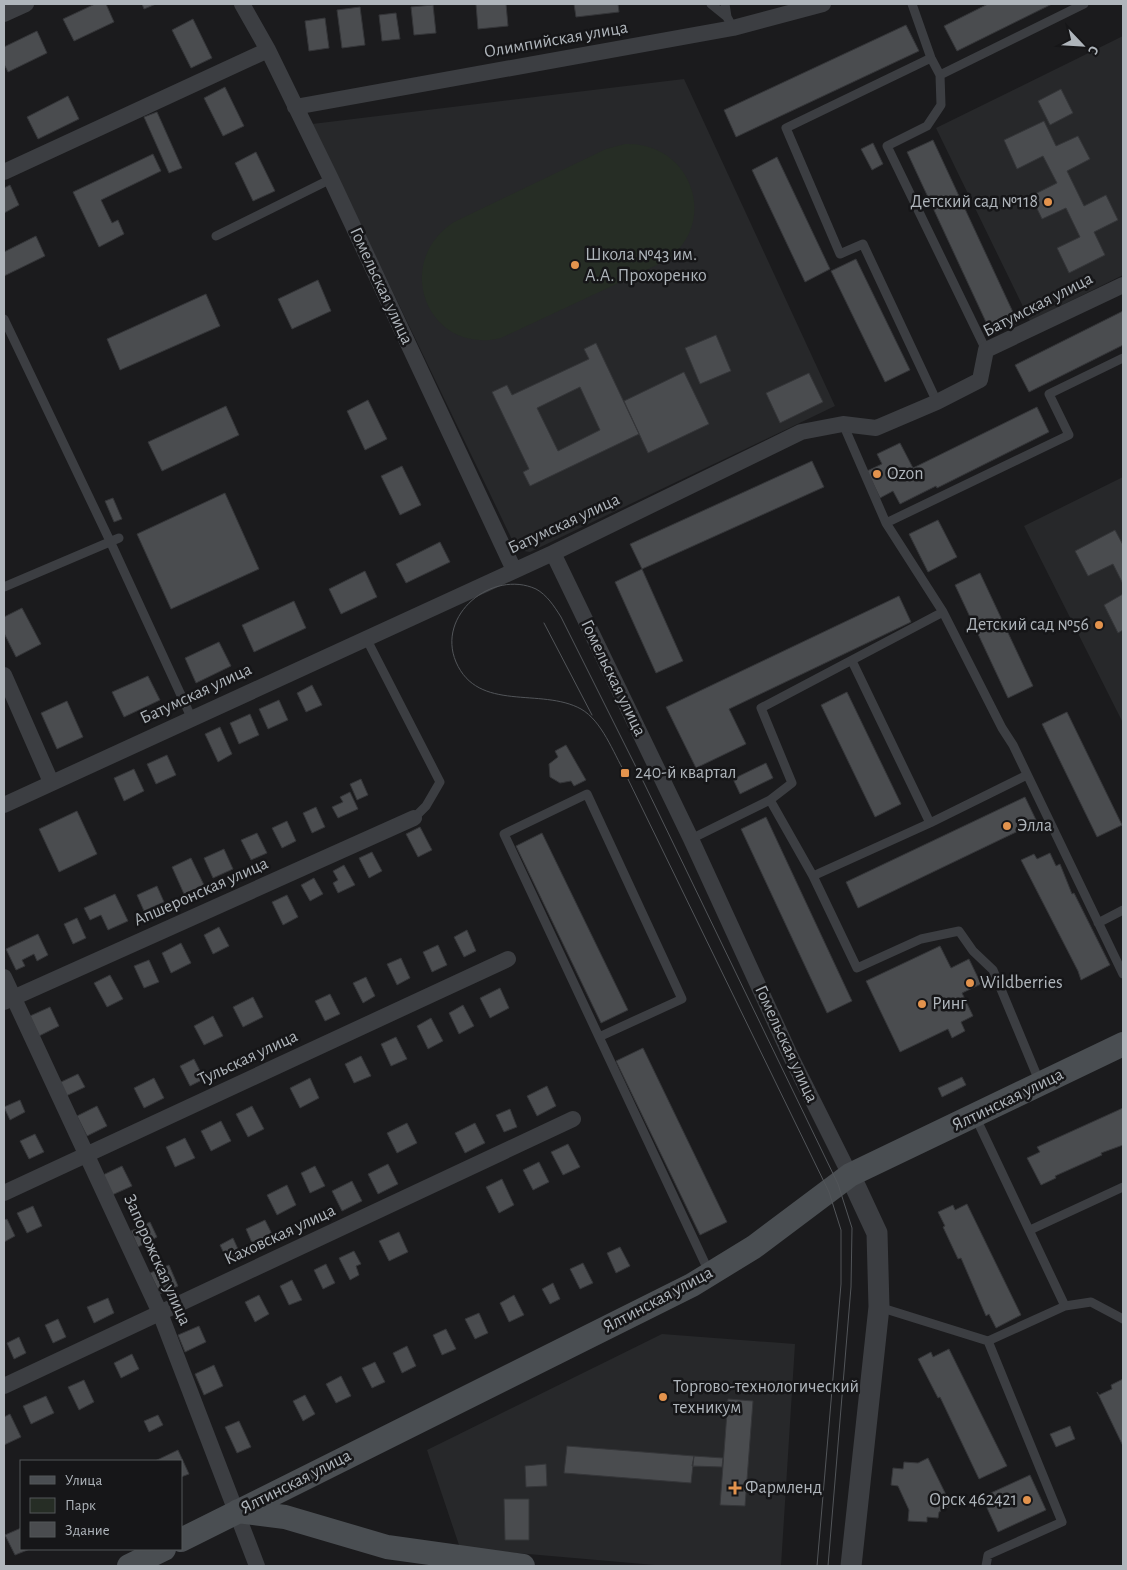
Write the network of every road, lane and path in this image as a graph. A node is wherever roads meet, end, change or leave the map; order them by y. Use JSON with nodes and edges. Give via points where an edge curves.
{"nodes":[{"id":1,"x":26,"y":4,"type":"edge"},
{"id":2,"x":242,"y":4,"type":"edge"},
{"id":3,"x":711,"y":4,"type":"edge"},
{"id":4,"x":725,"y":4,"type":"edge"},
{"id":5,"x":822,"y":4,"type":"edge"},
{"id":6,"x":912,"y":4,"type":"edge"},
{"id":7,"x":1084,"y":4,"type":"edge"},
{"id":8,"x":4,"y":14,"type":"edge"},
{"id":9,"x":730,"y":23,"type":"junction"},
{"id":10,"x":268,"y":50,"type":"junction"},
{"id":11,"x":930,"y":58,"type":"junction"},
{"id":12,"x":940,"y":75,"type":"junction"},
{"id":13,"x":295,"y":107,"type":"junction"},
{"id":14,"x":4,"y":172,"type":"edge"},
{"id":15,"x":331,"y":179,"type":"junction"},
{"id":16,"x":216,"y":236,"type":"dead end"},
{"id":17,"x":1123,"y":285,"type":"edge"},
{"id":18,"x":4,"y":319,"type":"edge"},
{"id":19,"x":986,"y":350,"type":"junction"},
{"id":20,"x":1123,"y":358,"type":"edge"},
{"id":21,"x":937,"y":402,"type":"junction"},
{"id":22,"x":843,"y":424,"type":"junction"},
{"id":23,"x":886,"y":524,"type":"junction"},
{"id":24,"x":115,"y":540,"type":"junction"},
{"id":25,"x":553,"y":553,"type":"junction"},
{"id":26,"x":514,"y":570,"type":"junction"},
{"id":27,"x":4,"y":587,"type":"edge"},
{"id":28,"x":943,"y":612,"type":"junction"},
{"id":29,"x":366,"y":638,"type":"junction"},
{"id":30,"x":852,"y":661,"type":"junction"},
{"id":31,"x":4,"y":675,"type":"edge"},
{"id":32,"x":192,"y":719,"type":"junction"},
{"id":33,"x":1027,"y":775,"type":"junction"},
{"id":34,"x":51,"y":782,"type":"junction"},
{"id":35,"x":770,"y":800,"type":"junction"},
{"id":36,"x":4,"y":805,"type":"edge"},
{"id":37,"x":414,"y":818,"type":"joint"},
{"id":38,"x":930,"y":823,"type":"junction"},
{"id":39,"x":691,"y":839,"type":"junction"},
{"id":40,"x":813,"y":876,"type":"junction"},
{"id":41,"x":1123,"y":910,"type":"edge"},
{"id":42,"x":1098,"y":923,"type":"junction"},
{"id":43,"x":508,"y":958,"type":"dead end"},
{"id":44,"x":1123,"y":974,"type":"edge"},
{"id":45,"x":4,"y":977,"type":"edge"},
{"id":46,"x":8,"y":1000,"type":"edge"},
{"id":47,"x":599,"y":1037,"type":"junction"},
{"id":48,"x":1123,"y":1044,"type":"edge"},
{"id":49,"x":1040,"y":1084,"type":"junction"},
{"id":50,"x":975,"y":1115,"type":"junction"},
{"id":51,"x":573,"y":1119,"type":"dead end"},
{"id":52,"x":87,"y":1154,"type":"junction"},
{"id":53,"x":850,"y":1175,"type":"junction"},
{"id":54,"x":1123,"y":1187,"type":"edge"},
{"id":55,"x":4,"y":1193,"type":"edge"},
{"id":56,"x":1030,"y":1230,"type":"junction"},
{"id":57,"x":710,"y":1274,"type":"junction"},
{"id":58,"x":1065,"y":1306,"type":"junction"},
{"id":59,"x":879,"y":1307,"type":"junction"},
{"id":60,"x":160,"y":1313,"type":"junction"},
{"id":61,"x":1123,"y":1319,"type":"edge"},
{"id":62,"x":988,"y":1342,"type":"junction"},
{"id":63,"x":4,"y":1386,"type":"edge"},
{"id":64,"x":238,"y":1512,"type":"junction"},
{"id":65,"x":182,"y":1540,"type":"edge"},
{"id":66,"x":162,"y":1550,"type":"edge"},
{"id":67,"x":130,"y":1566,"type":"edge"},
{"id":68,"x":257,"y":1566,"type":"edge"},
{"id":69,"x":522,"y":1566,"type":"edge"},
{"id":70,"x":851,"y":1566,"type":"edge"},
{"id":71,"x":986,"y":1566,"type":"edge"}],
"edges":[{"from":1,"to":8,"type":"street"},
{"from":2,"to":10,"type":"street","name":"Гомельская улица"},
{"from":3,"to":9,"type":"lane"},
{"from":4,"to":9,"type":"lane"},
{"from":5,"to":9,"type":"street","name":"Олимпийская улица"},
{"from":6,"to":11,"type":"lane"},
{"from":7,"to":12,"type":"lane"},
{"from":9,"to":13,"type":"street","name":"Олимпийская улица"},
{"from":10,"to":13,"type":"street","name":"Гомельская улица"},
{"from":10,"to":14,"type":"street"},
{"from":11,"to":12,"type":"lane"},
{"from":11,"to":21,"type":"lane","via":[[786,128],[840,254],[863,244]]},
{"from":12,"to":19,"type":"lane","via":[[941,105],[927,126],[887,146]]},
{"from":13,"to":15,"type":"street","name":"Гомельская улица"},
{"from":15,"to":16,"type":"lane"},
{"from":15,"to":26,"type":"street","name":"Гомельская улица"},
{"from":17,"to":19,"type":"street","name":"Батумская улица"},
{"from":18,"to":24,"type":"lane"},
{"from":19,"to":21,"type":"street","name":"Батумская улица","via":[[980,380]]},
{"from":20,"to":23,"type":"lane","via":[[1049,394],[1069,435]]},
{"from":21,"to":22,"type":"street","name":"Батумская улица","via":[[876,428]]},
{"from":22,"to":23,"type":"lane"},
{"from":22,"to":25,"type":"street","name":"Батумская улица","via":[[801,432]]},
{"from":23,"to":28,"type":"lane"},
{"from":24,"to":27,"type":"lane"},
{"from":24,"to":32,"type":"lane"},
{"from":25,"to":26,"type":"street","name":"Батумская улица"},
{"from":25,"to":39,"type":"street","name":"Гомельская улица"},
{"from":26,"to":29,"type":"street","name":"Батумская улица"},
{"from":28,"to":30,"type":"lane"},
{"from":28,"to":33,"type":"lane"},
{"from":29,"to":32,"type":"street","name":"Батумская улица"},
{"from":29,"to":37,"type":"lane","via":[[440,782],[426,806]]},
{"from":30,"to":35,"type":"lane","via":[[760,708],[792,783]]},
{"from":30,"to":38,"type":"lane"},
{"from":31,"to":34,"type":"street"},
{"from":32,"to":34,"type":"street","name":"Батумская улица"},
{"from":33,"to":38,"type":"lane"},
{"from":33,"to":42,"type":"lane"},
{"from":34,"to":36,"type":"street","name":"Батумская улица"},
{"from":35,"to":39,"type":"lane"},
{"from":35,"to":40,"type":"lane"},
{"from":37,"to":46,"type":"street","name":"Апшеронская улица"},
{"from":38,"to":40,"type":"lane"},
{"from":39,"to":53,"type":"street","name":"Гомельская улица","via":[[791,1058]]},
{"from":40,"to":49,"type":"lane","via":[[856,968],[922,939],[959,931],[973,951],[994,970]]},
{"from":41,"to":42,"type":"lane"},
{"from":42,"to":44,"type":"lane"},
{"from":43,"to":52,"type":"street","name":"Тульская улица"},
{"from":45,"to":46,"type":"street","name":"Запорожская улица"},
{"from":46,"to":52,"type":"street","name":"Запорожская улица"},
{"from":47,"to":47,"type":"lane","via":[[504,834],[587,794],[682,999]]},
{"from":47,"to":57,"type":"lane"},
{"from":48,"to":49,"type":"main road","name":"Ялтинская улица"},
{"from":49,"to":50,"type":"main road","name":"Ялтинская улица"},
{"from":50,"to":53,"type":"main road","name":"Ялтинская улица"},
{"from":50,"to":56,"type":"lane"},
{"from":51,"to":60,"type":"street","name":"Каховская улица"},
{"from":52,"to":55,"type":"street","name":"Тульская улица"},
{"from":52,"to":60,"type":"street","name":"Запорожская улица"},
{"from":53,"to":57,"type":"main road","name":"Ялтинская улица","via":[[754,1247]]},
{"from":53,"to":59,"type":"street","name":"Гомельская улица","via":[[877,1233]]},
{"from":54,"to":56,"type":"lane"},
{"from":56,"to":58,"type":"lane"},
{"from":57,"to":64,"type":"main road","name":"Ялтинская улица"},
{"from":58,"to":61,"type":"lane","via":[[1091,1302]]},
{"from":58,"to":62,"type":"lane"},
{"from":59,"to":62,"type":"lane"},
{"from":59,"to":70,"type":"street","name":"Гомельская улица"},
{"from":60,"to":63,"type":"street","name":"Каховская улица"},
{"from":60,"to":64,"type":"street","name":"Запорожская улица"},
{"from":62,"to":71,"type":"lane","via":[[1062,1522],[988,1555]]},
{"from":64,"to":65,"type":"main road","name":"Ялтинская улица"},
{"from":64,"to":68,"type":"street","name":"Запорожская улица"},
{"from":64,"to":69,"type":"main road","via":[[286,1517],[387,1547]]},
{"from":66,"to":67,"type":"main road"}]}
